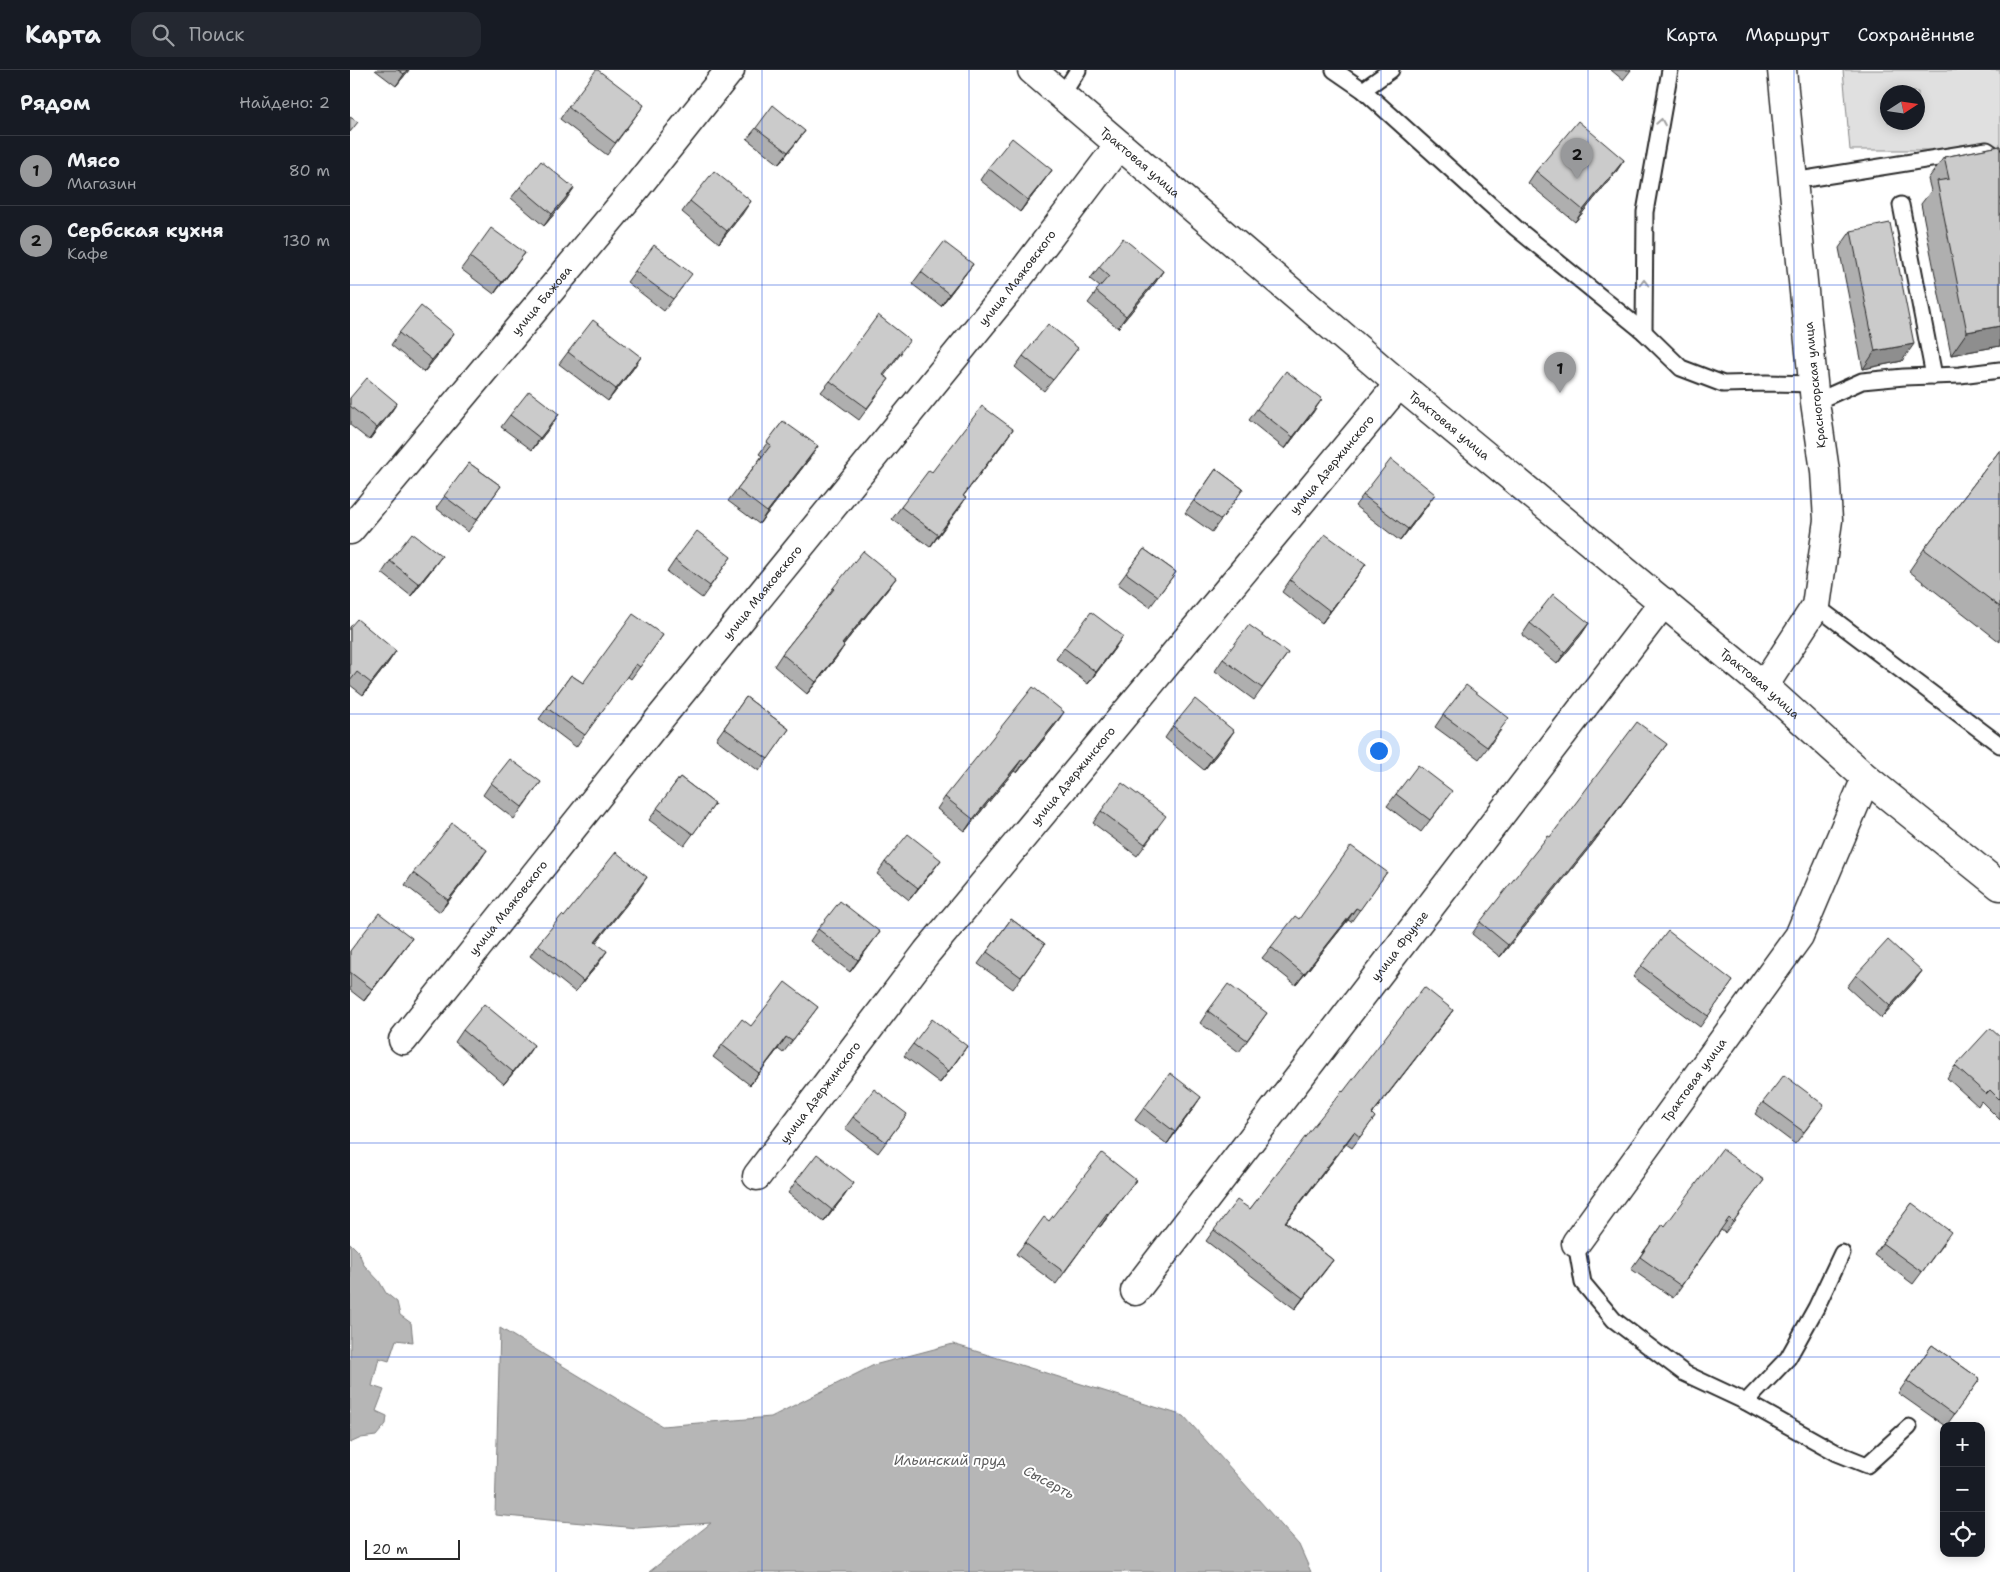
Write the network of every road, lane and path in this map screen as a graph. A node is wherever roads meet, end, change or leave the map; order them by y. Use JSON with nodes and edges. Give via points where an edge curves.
{"nodes":[{"id":1,"x":730,"y":70,"type":"edge"},
{"id":2,"x":1032,"y":70,"type":"edge"},
{"id":3,"x":1078,"y":70,"type":"edge"},
{"id":4,"x":1334,"y":70,"type":"edge"},
{"id":5,"x":1391,"y":70,"type":"edge"},
{"id":6,"x":1670,"y":70,"type":"edge"},
{"id":7,"x":1782,"y":70,"type":"edge"},
{"id":8,"x":1363,"y":90,"type":"junction"},
{"id":9,"x":1062,"y":95,"type":"junction"},
{"id":10,"x":1119,"y":144,"type":"junction"},
{"id":11,"x":2000,"y":160,"type":"edge"},
{"id":12,"x":1793,"y":181,"type":"junction"},
{"id":13,"x":1901,"y":205,"type":"dead end"},
{"id":14,"x":1644,"y":332,"type":"junction"},
{"id":15,"x":2000,"y":370,"type":"edge"},
{"id":16,"x":1934,"y":376,"type":"junction"},
{"id":17,"x":1399,"y":384,"type":"junction"},
{"id":18,"x":1814,"y":393,"type":"junction"},
{"id":19,"x":350,"y":530,"type":"edge"},
{"id":20,"x":1664,"y":602,"type":"junction"},
{"id":21,"x":1816,"y":606,"type":"junction"},
{"id":22,"x":1764,"y":686,"type":"junction"},
{"id":23,"x":2000,"y":745,"type":"edge"},
{"id":24,"x":1866,"y":778,"type":"junction"},
{"id":25,"x":2000,"y":886,"type":"edge"},
{"id":26,"x":403,"y":1040,"type":"dead end"},
{"id":27,"x":757,"y":1176,"type":"dead end"},
{"id":28,"x":1576,"y":1243,"type":"joint"},
{"id":29,"x":1842,"y":1253,"type":"dead end"},
{"id":30,"x":1135,"y":1290,"type":"dead end"},
{"id":31,"x":1746,"y":1402,"type":"junction"},
{"id":32,"x":1909,"y":1427,"type":"dead end"}],
"edges":[{"from":1,"to":19,"type":"street","name":"улица Бажова","via":[[636,188]]},
{"from":2,"to":9,"type":"street","name":"Трактовая улица"},
{"from":3,"to":9,"type":"lane"},
{"from":4,"to":8,"type":"lane"},
{"from":5,"to":8,"type":"lane"},
{"from":14,"to":6,"type":"lane","one_way":true,"via":[[1644,212]]},
{"from":7,"to":12,"type":"street","name":"Красногорская улица"},
{"from":8,"to":14,"type":"lane","via":[[1516,228]]},
{"from":9,"to":10,"type":"street","name":"Трактовая улица"},
{"from":10,"to":17,"type":"street","name":"Трактовая улица"},
{"from":10,"to":26,"type":"street","name":"улица Маяковского","via":[[1009,290]]},
{"from":11,"to":12,"type":"lane","via":[[1987,150]]},
{"from":12,"to":18,"type":"street","name":"Красногорская улица"},
{"from":13,"to":16,"type":"lane"},
{"from":14,"to":18,"type":"lane","via":[[1681,368],[1722,384],[1767,383]]},
{"from":15,"to":16,"type":"lane"},
{"from":16,"to":18,"type":"lane","via":[[1862,381]]},
{"from":17,"to":20,"type":"street","name":"Трактовая улица"},
{"from":17,"to":27,"type":"street","name":"улица Дзержинского","via":[[927,952]]},
{"from":18,"to":21,"type":"street","name":"Красногорская улица","via":[[1828,520]]},
{"from":20,"to":22,"type":"street","name":"Трактовая улица"},
{"from":20,"to":30,"type":"street","name":"улица Фрунзе"},
{"from":21,"to":22,"type":"street","name":"Красногорская улица"},
{"from":21,"to":23,"type":"lane"},
{"from":22,"to":24,"type":"street","name":"Трактовая улица"},
{"from":24,"to":25,"type":"street","name":"Трактовая улица"},
{"from":24,"to":28,"type":"street","name":"Трактовая улица","via":[[1799,936]]},
{"from":28,"to":31,"type":"lane","via":[[1583,1283],[1614,1320],[1684,1373]]},
{"from":29,"to":31,"type":"lane","via":[[1788,1358]]},
{"from":31,"to":32,"type":"lane","via":[[1867,1465]]}]}
